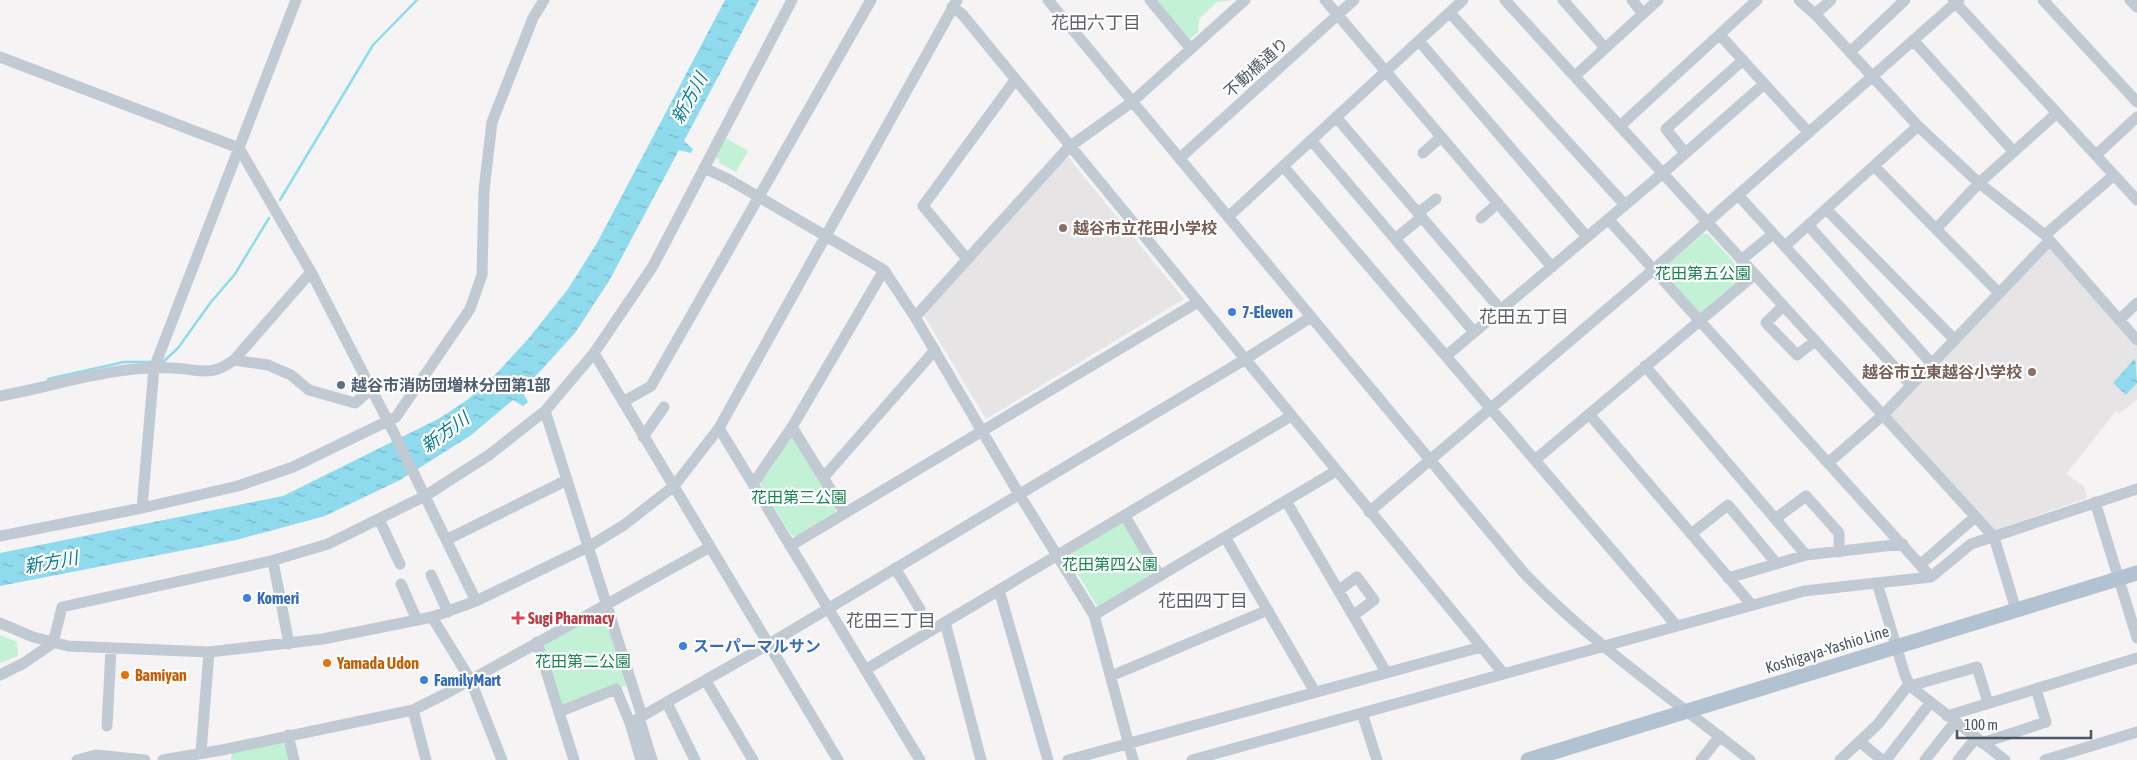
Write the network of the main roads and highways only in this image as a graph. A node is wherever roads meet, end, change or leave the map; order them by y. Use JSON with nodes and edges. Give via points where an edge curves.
{"nodes":[{"id":1,"x":2137,"y":573,"type":"edge"},
{"id":2,"x":1533,"y":759,"type":"edge"}],
"edges":[{"from":1,"to":2,"type":"main road","name":"Koshigaya-Yashio Line"}]}
